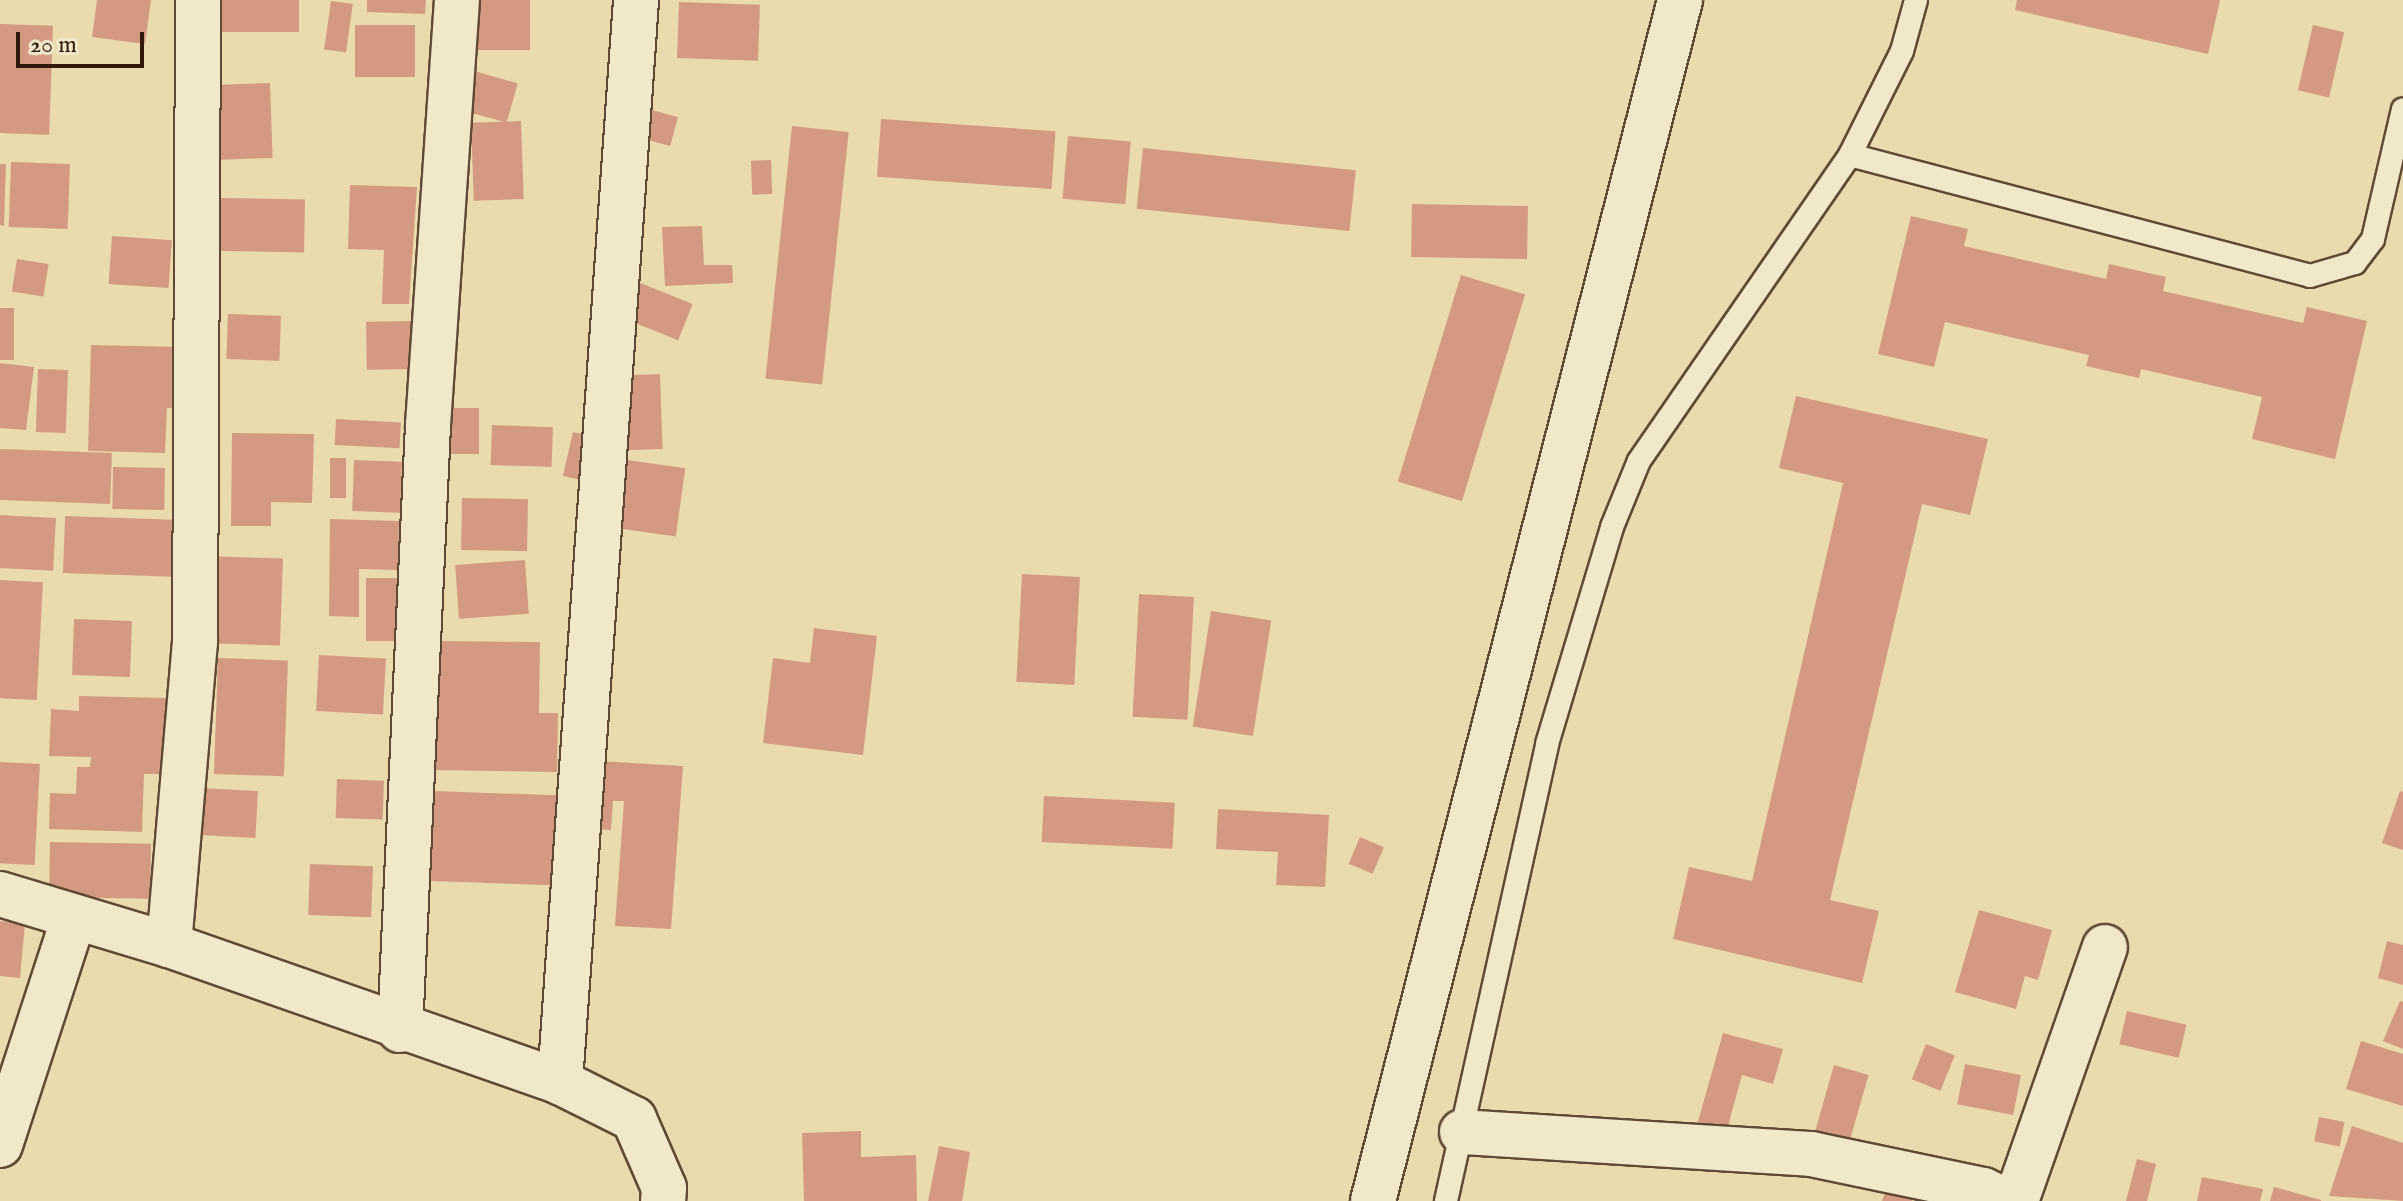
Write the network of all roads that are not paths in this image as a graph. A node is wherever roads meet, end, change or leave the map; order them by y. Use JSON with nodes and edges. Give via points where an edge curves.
{"nodes":[{"id":1,"x":198,"y":0,"type":"edge"},
{"id":2,"x":457,"y":0,"type":"edge"},
{"id":3,"x":636,"y":0,"type":"edge"},
{"id":4,"x":1680,"y":0,"type":"edge"},
{"id":5,"x":1916,"y":0,"type":"edge"},
{"id":6,"x":2403,"y":109,"type":"edge"},
{"id":7,"x":1850,"y":155,"type":"junction"},
{"id":8,"x":0,"y":894,"type":"edge"},
{"id":9,"x":74,"y":917,"type":"junction"},
{"id":10,"x":169,"y":945,"type":"junction"},
{"id":11,"x":2105,"y":947,"type":"dead end"},
{"id":12,"x":400,"y":1030,"type":"junction"},
{"id":13,"x":560,"y":1082,"type":"junction"},
{"id":14,"x":1462,"y":1132,"type":"junction"},
{"id":15,"x":0,"y":1145,"type":"edge"},
{"id":16,"x":663,"y":1201,"type":"edge"},
{"id":17,"x":1373,"y":1201,"type":"edge"},
{"id":18,"x":1446,"y":1201,"type":"edge"},
{"id":19,"x":2007,"y":1201,"type":"edge"},
{"id":20,"x":2016,"y":1201,"type":"edge"}],
"edges":[{"from":1,"to":10,"type":"street","via":[[195,642]]},
{"from":2,"to":12,"type":"street","via":[[428,425]]},
{"from":3,"to":13,"type":"street"},
{"from":4,"to":17,"type":"street"},
{"from":5,"to":7,"type":"lane","via":[[1902,51]]},
{"from":6,"to":7,"type":"lane","via":[[2373,239],[2355,263],[2310,276]]},
{"from":7,"to":14,"type":"lane","via":[[1639,461],[1612,527],[1547,744]]},
{"from":8,"to":9,"type":"street"},
{"from":9,"to":10,"type":"street"},
{"from":9,"to":15,"type":"street"},
{"from":10,"to":12,"type":"street"},
{"from":11,"to":20,"type":"street"},
{"from":12,"to":13,"type":"street"},
{"from":13,"to":16,"type":"street","via":[[634,1119],[664,1188]]},
{"from":14,"to":18,"type":"lane"},
{"from":14,"to":19,"type":"street","via":[[1811,1154],[1983,1190]]}]}
